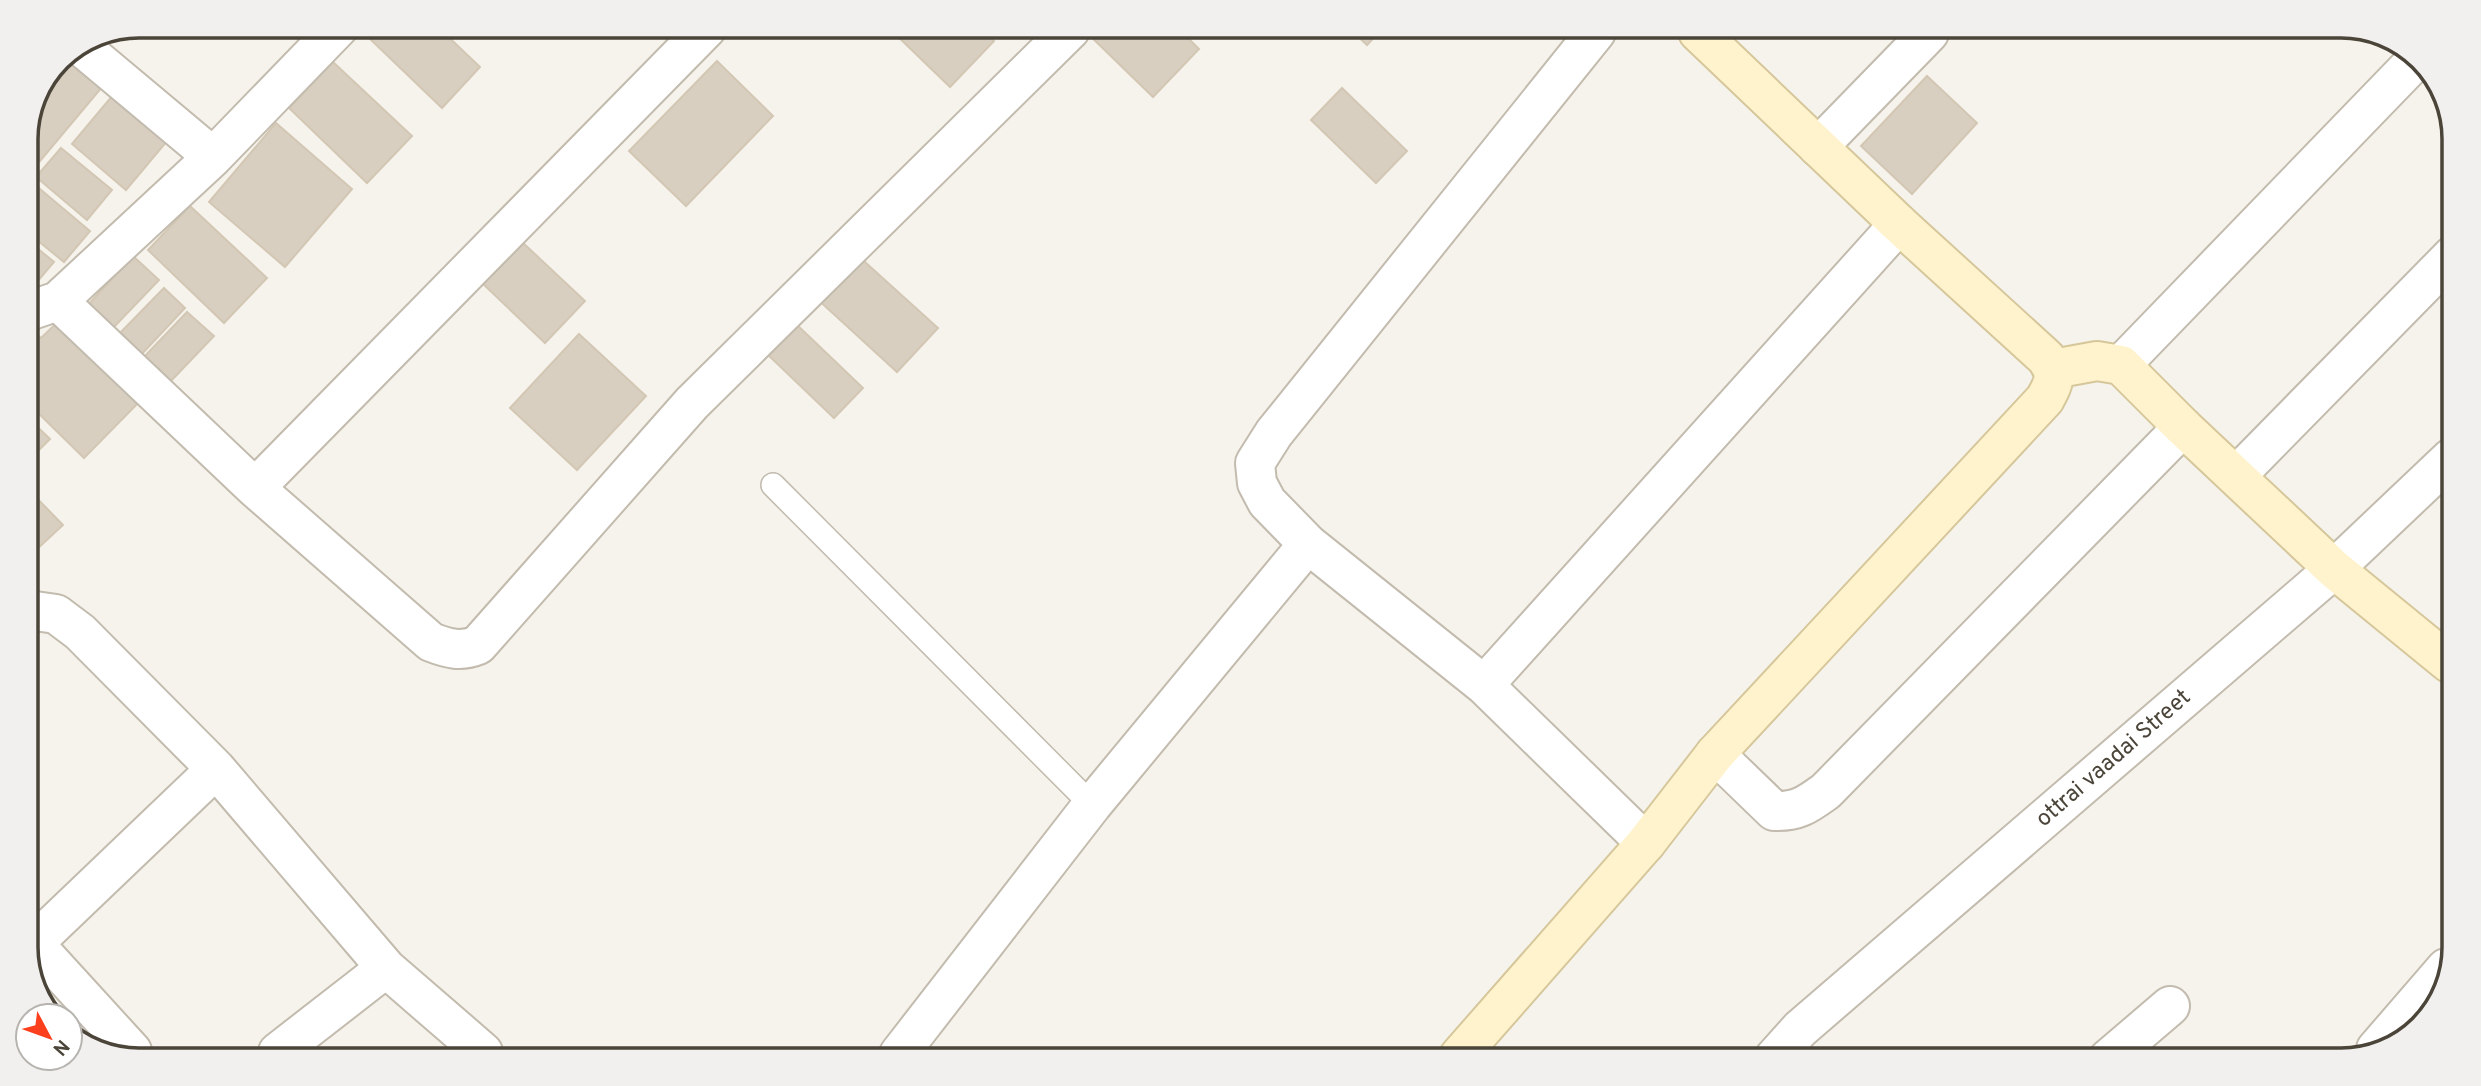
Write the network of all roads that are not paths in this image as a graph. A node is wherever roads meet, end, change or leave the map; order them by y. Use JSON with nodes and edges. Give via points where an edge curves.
{"nodes":[{"id":1,"x":327,"y":39,"type":"edge"},
{"id":2,"x":697,"y":39,"type":"edge"},
{"id":3,"x":1046,"y":39,"type":"edge"},
{"id":4,"x":1590,"y":39,"type":"edge"},
{"id":5,"x":1706,"y":39,"type":"edge"},
{"id":6,"x":1922,"y":39,"type":"edge"},
{"id":7,"x":88,"y":53,"type":"edge"},
{"id":8,"x":2410,"y":66,"type":"edge"},
{"id":9,"x":1818,"y":146,"type":"junction"},
{"id":10,"x":213,"y":157,"type":"junction"},
{"id":11,"x":1899,"y":223,"type":"junction"},
{"id":12,"x":2442,"y":267,"type":"edge"},
{"id":13,"x":39,"y":305,"type":"edge"},
{"id":14,"x":39,"y":313,"type":"edge"},
{"id":15,"x":2122,"y":365,"type":"junction"},
{"id":16,"x":2053,"y":369,"type":"junction"},
{"id":17,"x":2183,"y":427,"type":"junction"},
{"id":18,"x":2442,"y":467,"type":"edge"},
{"id":19,"x":2236,"y":476,"type":"junction"},
{"id":20,"x":773,"y":485,"type":"dead end"},
{"id":21,"x":256,"y":488,"type":"junction"},
{"id":22,"x":1308,"y":544,"type":"junction"},
{"id":23,"x":2334,"y":569,"type":"junction"},
{"id":24,"x":39,"y":612,"type":"edge"},
{"id":25,"x":2442,"y":657,"type":"edge"},
{"id":26,"x":1484,"y":685,"type":"junction"},
{"id":27,"x":1715,"y":754,"type":"junction"},
{"id":28,"x":216,"y":769,"type":"junction"},
{"id":29,"x":1092,"y":804,"type":"junction"},
{"id":30,"x":1646,"y":843,"type":"junction"},
{"id":31,"x":39,"y":932,"type":"edge"},
{"id":32,"x":39,"y":950,"type":"edge"},
{"id":33,"x":386,"y":968,"type":"junction"},
{"id":34,"x":2437,"y":978,"type":"edge"},
{"id":35,"x":2170,"y":1006,"type":"dead end"},
{"id":36,"x":2387,"y":1037,"type":"edge"},
{"id":37,"x":128,"y":1047,"type":"edge"},
{"id":38,"x":283,"y":1048,"type":"edge"},
{"id":39,"x":477,"y":1048,"type":"edge"},
{"id":40,"x":905,"y":1048,"type":"edge"},
{"id":41,"x":1466,"y":1048,"type":"edge"},
{"id":42,"x":1783,"y":1048,"type":"edge"},
{"id":43,"x":2121,"y":1048,"type":"edge"}],
"edges":[{"from":1,"to":10,"type":"street"},
{"from":2,"to":21,"type":"street"},
{"from":3,"to":21,"type":"street","via":[[692,403],[478,645],[452,650],[431,642]]},
{"from":4,"to":22,"type":"street","via":[[1255,463],[1257,483],[1267,502]]},
{"from":5,"to":9,"type":"street"},
{"from":6,"to":9,"type":"street"},
{"from":7,"to":10,"type":"street"},
{"from":8,"to":15,"type":"street"},
{"from":9,"to":11,"type":"street"},
{"from":10,"to":13,"type":"street"},
{"from":11,"to":16,"type":"street"},
{"from":11,"to":26,"type":"street"},
{"from":12,"to":19,"type":"street"},
{"from":14,"to":21,"type":"street"},
{"from":15,"to":16,"type":"street","via":[[2097,361]]},
{"from":15,"to":17,"type":"street"},
{"from":16,"to":27,"type":"street","via":[[2054,382],[2045,399]]},
{"from":17,"to":19,"type":"street"},
{"from":17,"to":27,"type":"street","via":[[1809,803],[1791,812],[1774,811]]},
{"from":18,"to":23,"type":"street","name":"ottrai vaadai Street"},
{"from":19,"to":23,"type":"street"},
{"from":20,"to":29,"type":"lane"},
{"from":22,"to":26,"type":"street"},
{"from":22,"to":29,"type":"street"},
{"from":23,"to":25,"type":"street"},
{"from":23,"to":42,"type":"street","name":"ottrai vaadai Street","via":[[1810,1020]]},
{"from":24,"to":28,"type":"street","via":[[57,614],[80,632]]},
{"from":26,"to":30,"type":"street"},
{"from":27,"to":30,"type":"street"},
{"from":28,"to":31,"type":"street"},
{"from":28,"to":33,"type":"street"},
{"from":29,"to":40,"type":"street"},
{"from":30,"to":41,"type":"street"},
{"from":32,"to":37,"type":"street"},
{"from":33,"to":38,"type":"street"},
{"from":33,"to":39,"type":"street"},
{"from":34,"to":36,"type":"street"},
{"from":35,"to":43,"type":"street"}]}
